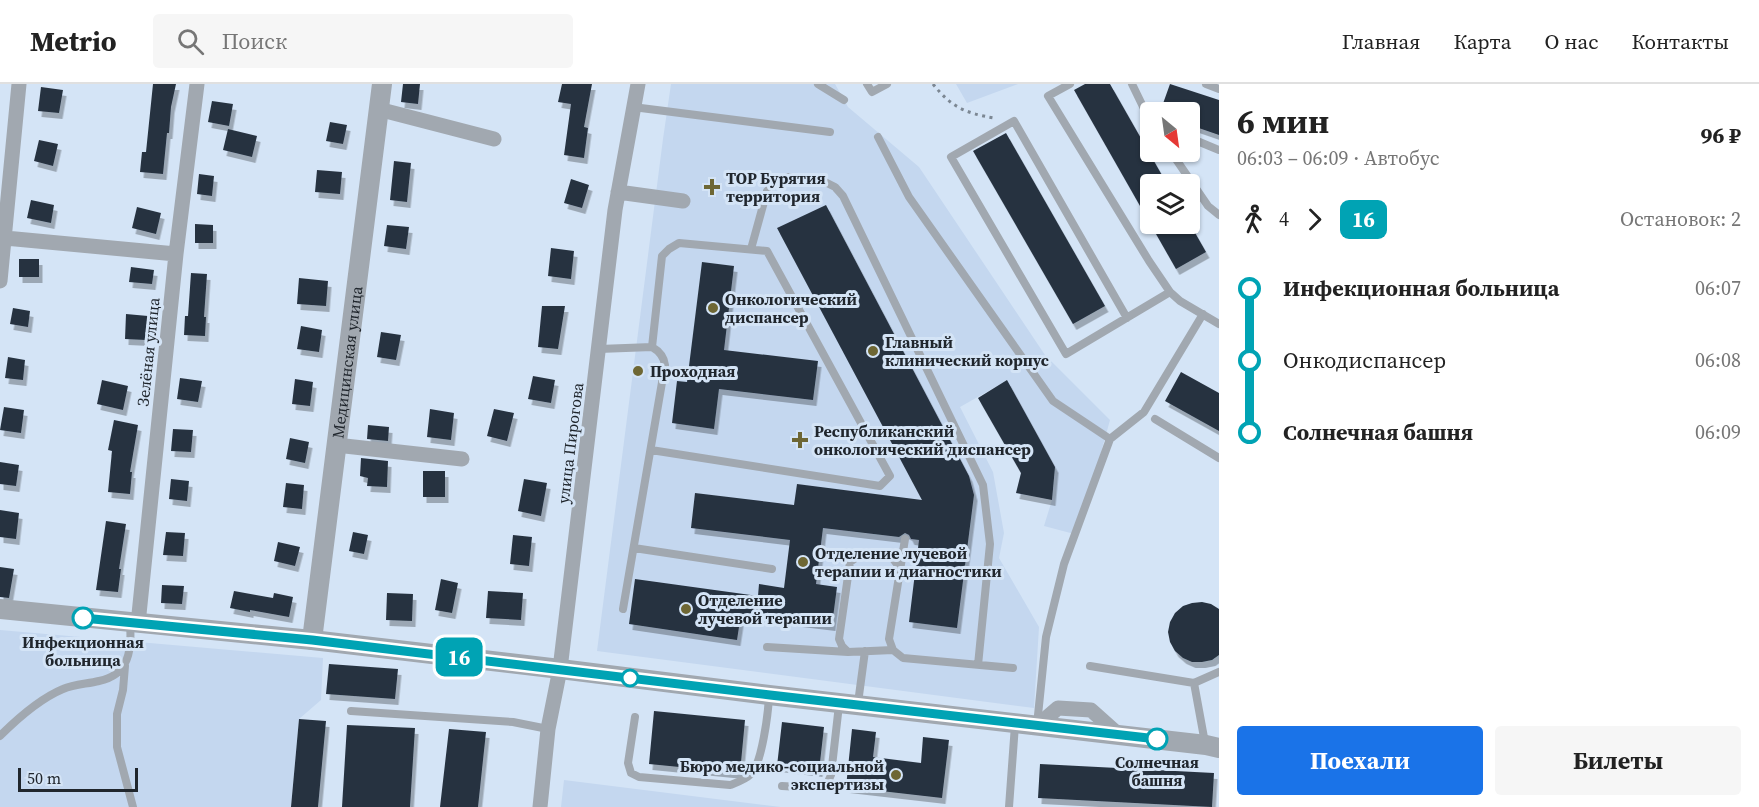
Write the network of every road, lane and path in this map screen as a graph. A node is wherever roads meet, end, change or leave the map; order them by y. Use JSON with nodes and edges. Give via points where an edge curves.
{"nodes":[{"id":1,"x":19,"y":84,"type":"edge"},
{"id":2,"x":197,"y":84,"type":"edge"},
{"id":3,"x":382,"y":84,"type":"edge"},
{"id":4,"x":638,"y":84,"type":"edge"},
{"id":5,"x":818,"y":84,"type":"edge"},
{"id":6,"x":867,"y":84,"type":"edge"},
{"id":7,"x":887,"y":84,"type":"edge"},
{"id":8,"x":933,"y":84,"type":"edge"},
{"id":9,"x":1070,"y":84,"type":"edge"},
{"id":10,"x":1132,"y":84,"type":"edge"},
{"id":11,"x":1206,"y":84,"type":"edge"},
{"id":12,"x":1219,"y":89,"type":"edge"},
{"id":13,"x":844,"y":100,"type":"dead end"},
{"id":14,"x":1141,"y":102,"type":"edge"},
{"id":15,"x":633,"y":107,"type":"junction"},
{"id":16,"x":378,"y":110,"type":"junction"},
{"id":17,"x":1014,"y":121,"type":"junction"},
{"id":18,"x":830,"y":132,"type":"dead end"},
{"id":19,"x":878,"y":137,"type":"dead end"},
{"id":20,"x":494,"y":139,"type":"dead end"},
{"id":21,"x":1200,"y":142,"type":"edge"},
{"id":22,"x":1219,"y":150,"type":"edge"},
{"id":23,"x":1179,"y":162,"type":"edge"},
{"id":24,"x":618,"y":192,"type":"junction"},
{"id":25,"x":683,"y":201,"type":"dead end"},
{"id":26,"x":1217,"y":211,"type":"edge"},
{"id":27,"x":5,"y":238,"type":"junction"},
{"id":28,"x":751,"y":249,"type":"junction"},
{"id":29,"x":176,"y":254,"type":"junction"},
{"id":30,"x":0,"y":281,"type":"edge"},
{"id":31,"x":1170,"y":292,"type":"junction"},
{"id":32,"x":1203,"y":314,"type":"junction"},
{"id":33,"x":1127,"y":318,"type":"junction"},
{"id":34,"x":1219,"y":324,"type":"edge"},
{"id":35,"x":652,"y":347,"type":"junction"},
{"id":36,"x":599,"y":349,"type":"junction"},
{"id":37,"x":1155,"y":420,"type":"dead end"},
{"id":38,"x":1110,"y":439,"type":"junction"},
{"id":39,"x":336,"y":445,"type":"junction"},
{"id":40,"x":651,"y":450,"type":"junction"},
{"id":41,"x":1219,"y":458,"type":"edge"},
{"id":42,"x":462,"y":459,"type":"dead end"},
{"id":43,"x":905,"y":539,"type":"dead end"},
{"id":44,"x":634,"y":548,"type":"junction"},
{"id":45,"x":900,"y":568,"type":"junction"},
{"id":46,"x":772,"y":569,"type":"dead end"},
{"id":47,"x":0,"y":609,"type":"edge"},
{"id":48,"x":623,"y":609,"type":"dead end"},
{"id":49,"x":134,"y":623,"type":"junction"},
{"id":50,"x":312,"y":640,"type":"junction"},
{"id":51,"x":767,"y":647,"type":"dead end"},
{"id":52,"x":894,"y":650,"type":"junction"},
{"id":53,"x":865,"y":651,"type":"junction"},
{"id":54,"x":848,"y":652,"type":"junction"},
{"id":55,"x":978,"y":665,"type":"junction"},
{"id":56,"x":125,"y":666,"type":"junction"},
{"id":57,"x":1090,"y":666,"type":"dead end"},
{"id":58,"x":1013,"y":668,"type":"dead end"},
{"id":59,"x":560,"y":669,"type":"junction"},
{"id":60,"x":1219,"y":672,"type":"edge"},
{"id":61,"x":1194,"y":684,"type":"junction"},
{"id":62,"x":770,"y":695,"type":"junction"},
{"id":63,"x":848,"y":704,"type":"junction"},
{"id":64,"x":351,"y":711,"type":"dead end"},
{"id":65,"x":635,"y":717,"type":"dead end"},
{"id":66,"x":1015,"y":723,"type":"junction"},
{"id":67,"x":1037,"y":726,"type":"junction"},
{"id":68,"x":548,"y":729,"type":"junction"},
{"id":69,"x":0,"y":736,"type":"edge"},
{"id":70,"x":1212,"y":746,"type":"edge"},
{"id":71,"x":782,"y":786,"type":"dead end"},
{"id":72,"x":133,"y":807,"type":"edge"},
{"id":73,"x":540,"y":807,"type":"edge"},
{"id":74,"x":1009,"y":807,"type":"edge"}],
"edges":[{"from":1,"to":27,"type":"street"},
{"from":2,"to":29,"type":"street","name":"Зелёная улица"},
{"from":3,"to":16,"type":"street","name":"Медицинская улица"},
{"from":4,"to":15,"type":"street","name":"улица Пирогова"},
{"from":5,"to":13,"type":"lane"},
{"from":6,"to":7,"type":"lane","via":[[872,92]]},
{"from":8,"to":17,"type":"path","via":[[944,99],[971,114]]},
{"from":9,"to":31,"type":"lane","via":[[1048,96]]},
{"from":10,"to":14,"type":"lane"},
{"from":11,"to":12,"type":"lane"},
{"from":15,"to":18,"type":"lane"},
{"from":15,"to":24,"type":"street","name":"улица Пирогова"},
{"from":16,"to":20,"type":"street"},
{"from":16,"to":39,"type":"street","name":"Медицинская улица"},
{"from":17,"to":33,"type":"lane"},
{"from":17,"to":33,"type":"lane","via":[[951,157],[1066,354]]},
{"from":19,"to":38,"type":"lane","via":[[909,197],[1053,401]]},
{"from":21,"to":22,"type":"lane"},
{"from":23,"to":26,"type":"lane"},
{"from":24,"to":25,"type":"street"},
{"from":24,"to":36,"type":"street","name":"улица Пирогова"},
{"from":27,"to":29,"type":"street"},
{"from":27,"to":30,"type":"street"},
{"from":28,"to":35,"type":"lane","via":[[679,243],[669,249],[662,256]]},
{"from":28,"to":40,"type":"lane","via":[[767,251],[890,476],[880,486]]},
{"from":28,"to":55,"type":"lane","via":[[766,190],[776,182],[788,177],[823,181],[843,196],[983,485],[990,544]]},
{"from":29,"to":49,"type":"street","name":"Зелёная улица"},
{"from":31,"to":32,"type":"lane"},
{"from":31,"to":33,"type":"lane"},
{"from":32,"to":34,"type":"lane"},
{"from":32,"to":38,"type":"lane","via":[[1144,412]]},
{"from":35,"to":36,"type":"lane"},
{"from":35,"to":40,"type":"lane","via":[[662,355],[665,365]]},
{"from":36,"to":59,"type":"street","name":"улица Пирогова"},
{"from":37,"to":41,"type":"lane"},
{"from":38,"to":67,"type":"lane","via":[[1064,564],[1046,637]]},
{"from":39,"to":42,"type":"street"},
{"from":39,"to":50,"type":"street","name":"Медицинская улица"},
{"from":40,"to":44,"type":"lane"},
{"from":43,"to":45,"type":"lane"},
{"from":44,"to":46,"type":"lane"},
{"from":44,"to":48,"type":"lane"},
{"from":45,"to":52,"type":"lane","via":[[889,639]]},
{"from":45,"to":54,"type":"lane","via":[[891,556],[863,553],[850,562],[839,639]]},
{"from":47,"to":49,"type":"street"},
{"from":49,"to":50,"type":"street"},
{"from":49,"to":56,"type":"lane"},
{"from":50,"to":59,"type":"street"},
{"from":51,"to":54,"type":"lane"},
{"from":52,"to":53,"type":"lane"},
{"from":52,"to":55,"type":"lane","via":[[903,658]]},
{"from":53,"to":54,"type":"lane"},
{"from":53,"to":63,"type":"lane"},
{"from":55,"to":58,"type":"lane"},
{"from":56,"to":69,"type":"lane","via":[[102,681],[64,688],[44,698]]},
{"from":56,"to":72,"type":"lane","via":[[117,714],[117,747]]},
{"from":57,"to":61,"type":"lane"},
{"from":59,"to":62,"type":"street"},
{"from":59,"to":68,"type":"street","name":"улица Пирогова"},
{"from":60,"to":61,"type":"lane"},
{"from":61,"to":70,"type":"lane"},
{"from":62,"to":63,"type":"street"},
{"from":62,"to":65,"type":"lane","via":[[756,767],[743,781],[730,785],[639,777],[631,773],[628,763]]},
{"from":63,"to":66,"type":"street"},
{"from":63,"to":71,"type":"lane","via":[[827,784],[818,788]]},
{"from":64,"to":68,"type":"lane","via":[[513,722]]},
{"from":66,"to":67,"type":"street"},
{"from":66,"to":74,"type":"lane"},
{"from":67,"to":70,"type":"street"},
{"from":68,"to":73,"type":"street","name":"улица Пирогова"}]}
